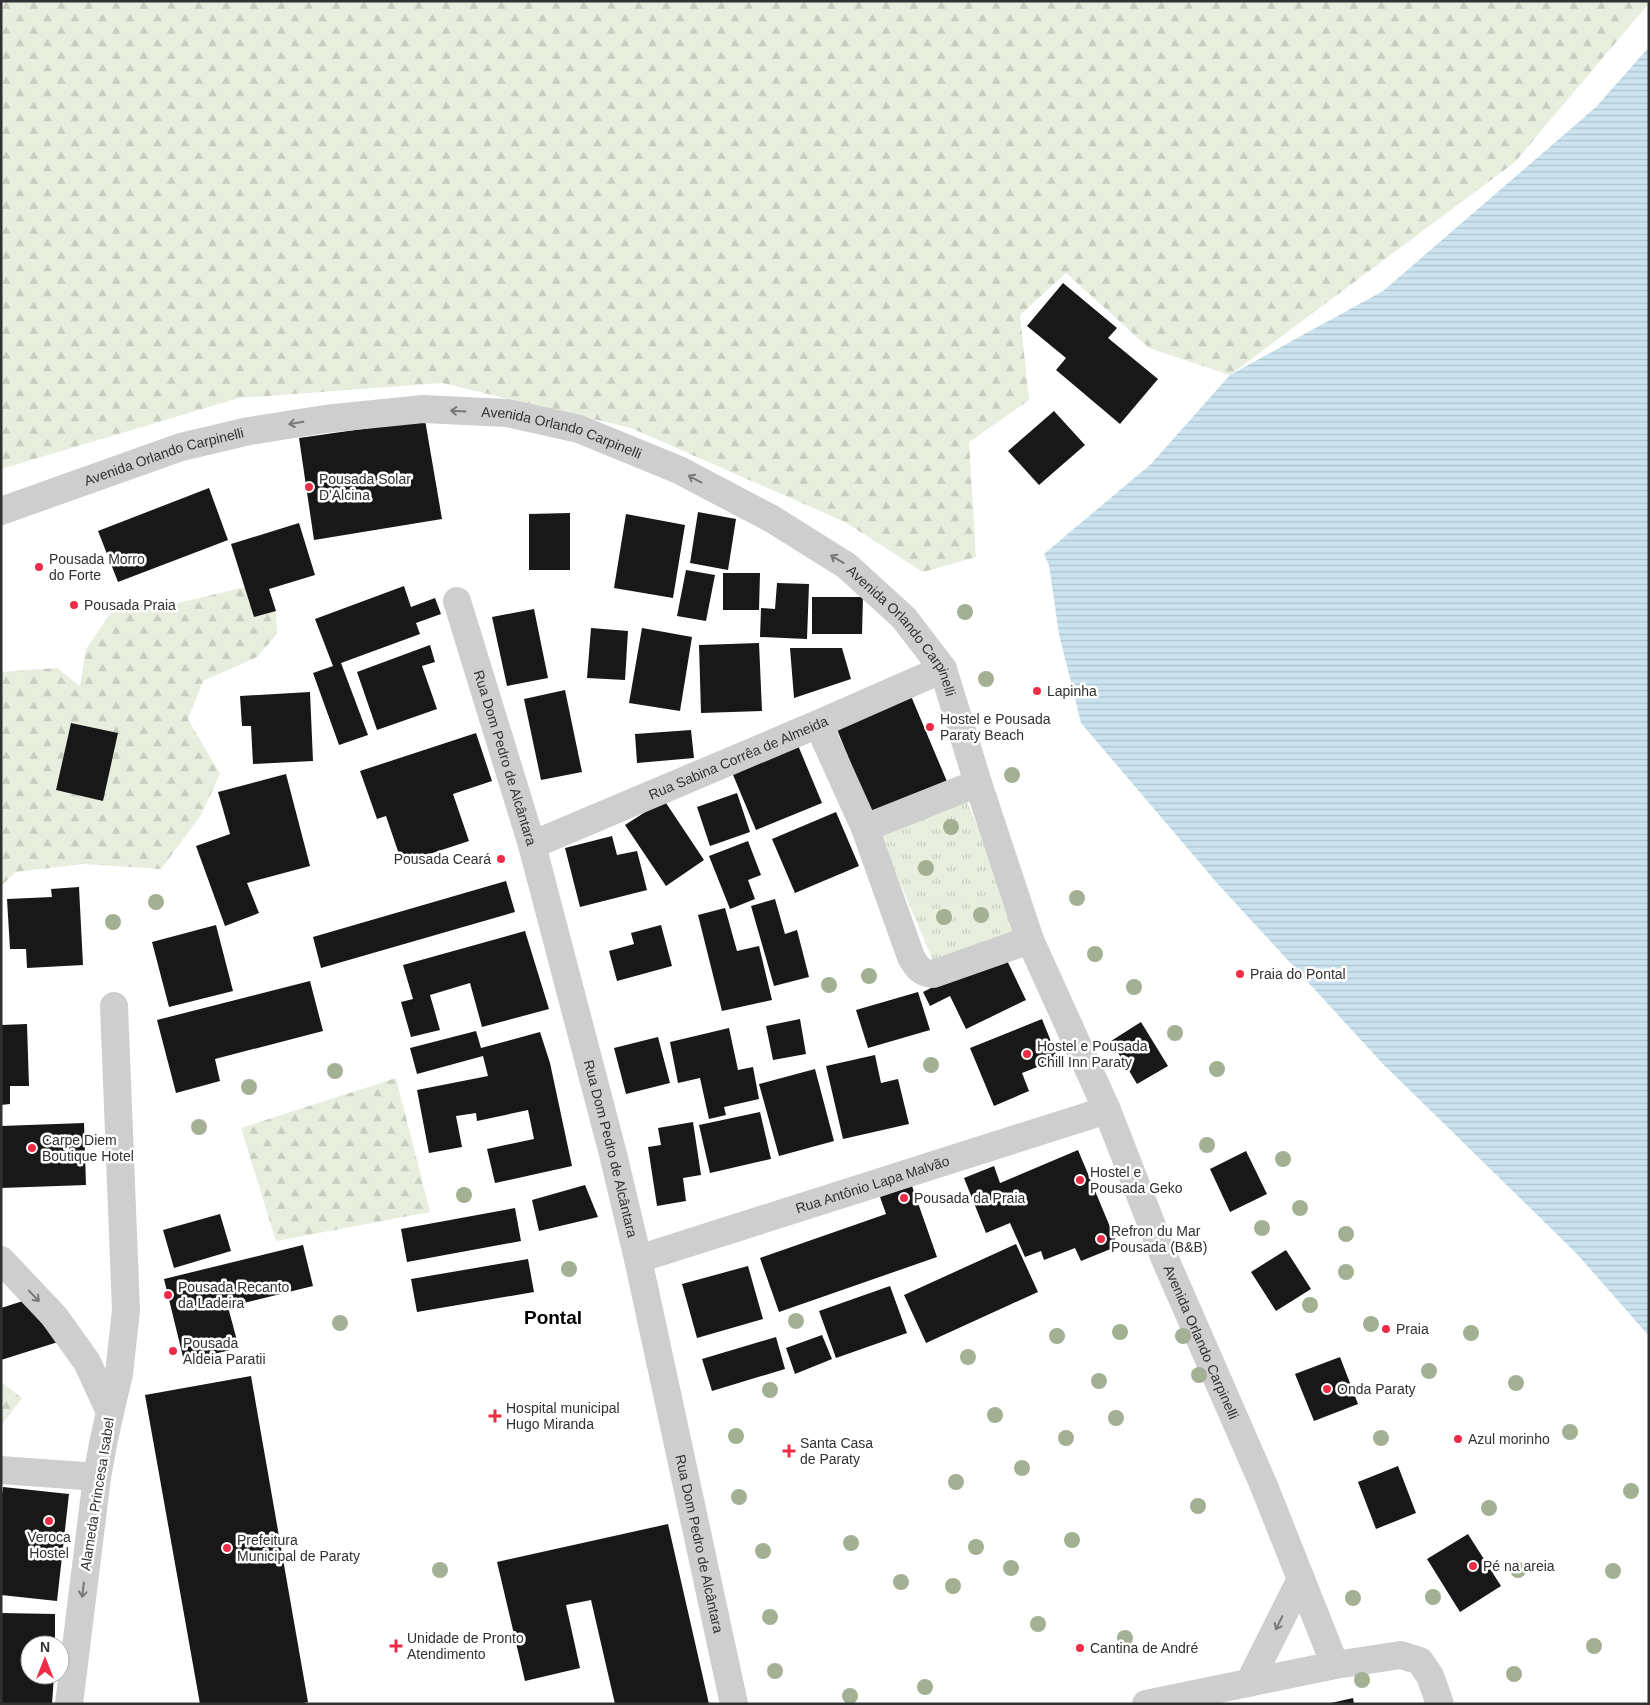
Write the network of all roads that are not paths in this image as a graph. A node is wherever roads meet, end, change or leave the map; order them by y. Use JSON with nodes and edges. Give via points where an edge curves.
{"nodes":[{"id":1,"x":1,"y":511,"type":"edge"},
{"id":2,"x":457,"y":600,"type":"dead end"},
{"id":3,"x":942,"y":669,"type":"junction"},
{"id":4,"x":818,"y":724,"type":"junction"},
{"id":5,"x":978,"y":782,"type":"junction"},
{"id":6,"x":865,"y":828,"type":"junction"},
{"id":7,"x":532,"y":845,"type":"junction"},
{"id":8,"x":1030,"y":940,"type":"junction"},
{"id":9,"x":114,"y":1006,"type":"dead end"},
{"id":10,"x":1107,"y":1110,"type":"junction"},
{"id":11,"x":638,"y":1259,"type":"junction"},
{"id":12,"x":1,"y":1260,"type":"edge"},
{"id":13,"x":110,"y":1412,"type":"junction"},
{"id":14,"x":1,"y":1470,"type":"edge"},
{"id":15,"x":97,"y":1477,"type":"junction"},
{"id":16,"x":1301,"y":1579,"type":"junction"},
{"id":17,"x":1335,"y":1665,"type":"junction"},
{"id":18,"x":1249,"y":1683,"type":"junction"},
{"id":19,"x":69,"y":1704,"type":"edge"},
{"id":20,"x":734,"y":1704,"type":"edge"},
{"id":21,"x":1146,"y":1704,"type":"edge"},
{"id":22,"x":1440,"y":1704,"type":"edge"}],
"edges":[{"from":3,"to":1,"type":"street","name":"Avenida Orlando Carpinelli","one_way":true,"via":[[904,618],[847,566],[772,519],[678,470],[579,429],[507,413],[423,409],[248,431],[181,448]]},
{"from":2,"to":7,"type":"street","name":"Rua Dom Pedro de Alcântara"},
{"from":3,"to":4,"type":"street","name":"Rua Sabina Corrêa de Almeida"},
{"from":3,"to":5,"type":"street","name":"Avenida Orlando Carpinelli"},
{"from":4,"to":6,"type":"street"},
{"from":4,"to":7,"type":"street","name":"Rua Sabina Corrêa de Almeida"},
{"from":5,"to":6,"type":"street"},
{"from":5,"to":8,"type":"street","name":"Avenida Orlando Carpinelli"},
{"from":6,"to":8,"type":"street","via":[[911,957],[925,973],[933,974]]},
{"from":7,"to":11,"type":"street","name":"Rua Dom Pedro de Alcântara"},
{"from":8,"to":10,"type":"street","name":"Avenida Orlando Carpinelli"},
{"from":9,"to":13,"type":"street","via":[[126,1310],[119,1374]]},
{"from":10,"to":11,"type":"street","name":"Rua Antônio Lapa Malvão"},
{"from":10,"to":16,"type":"street","name":"Avenida Orlando Carpinelli","via":[[1165,1259]]},
{"from":11,"to":20,"type":"street","name":"Rua Dom Pedro de Alcântara"},
{"from":12,"to":13,"type":"street","name":"Alameda Princesa Isabel","one_way":true,"via":[[54,1316],[82,1354]]},
{"from":13,"to":15,"type":"street","name":"Alameda Princesa Isabel"},
{"from":14,"to":15,"type":"street"},
{"from":15,"to":19,"type":"street","name":"Alameda Princesa Isabel","one_way":true},
{"from":16,"to":17,"type":"street","name":"Avenida Orlando Carpinelli"},
{"from":16,"to":18,"type":"street","one_way":true},
{"from":17,"to":18,"type":"street"},
{"from":17,"to":22,"type":"street","via":[[1402,1655],[1420,1661],[1430,1676]]},
{"from":18,"to":21,"type":"street"}]}
